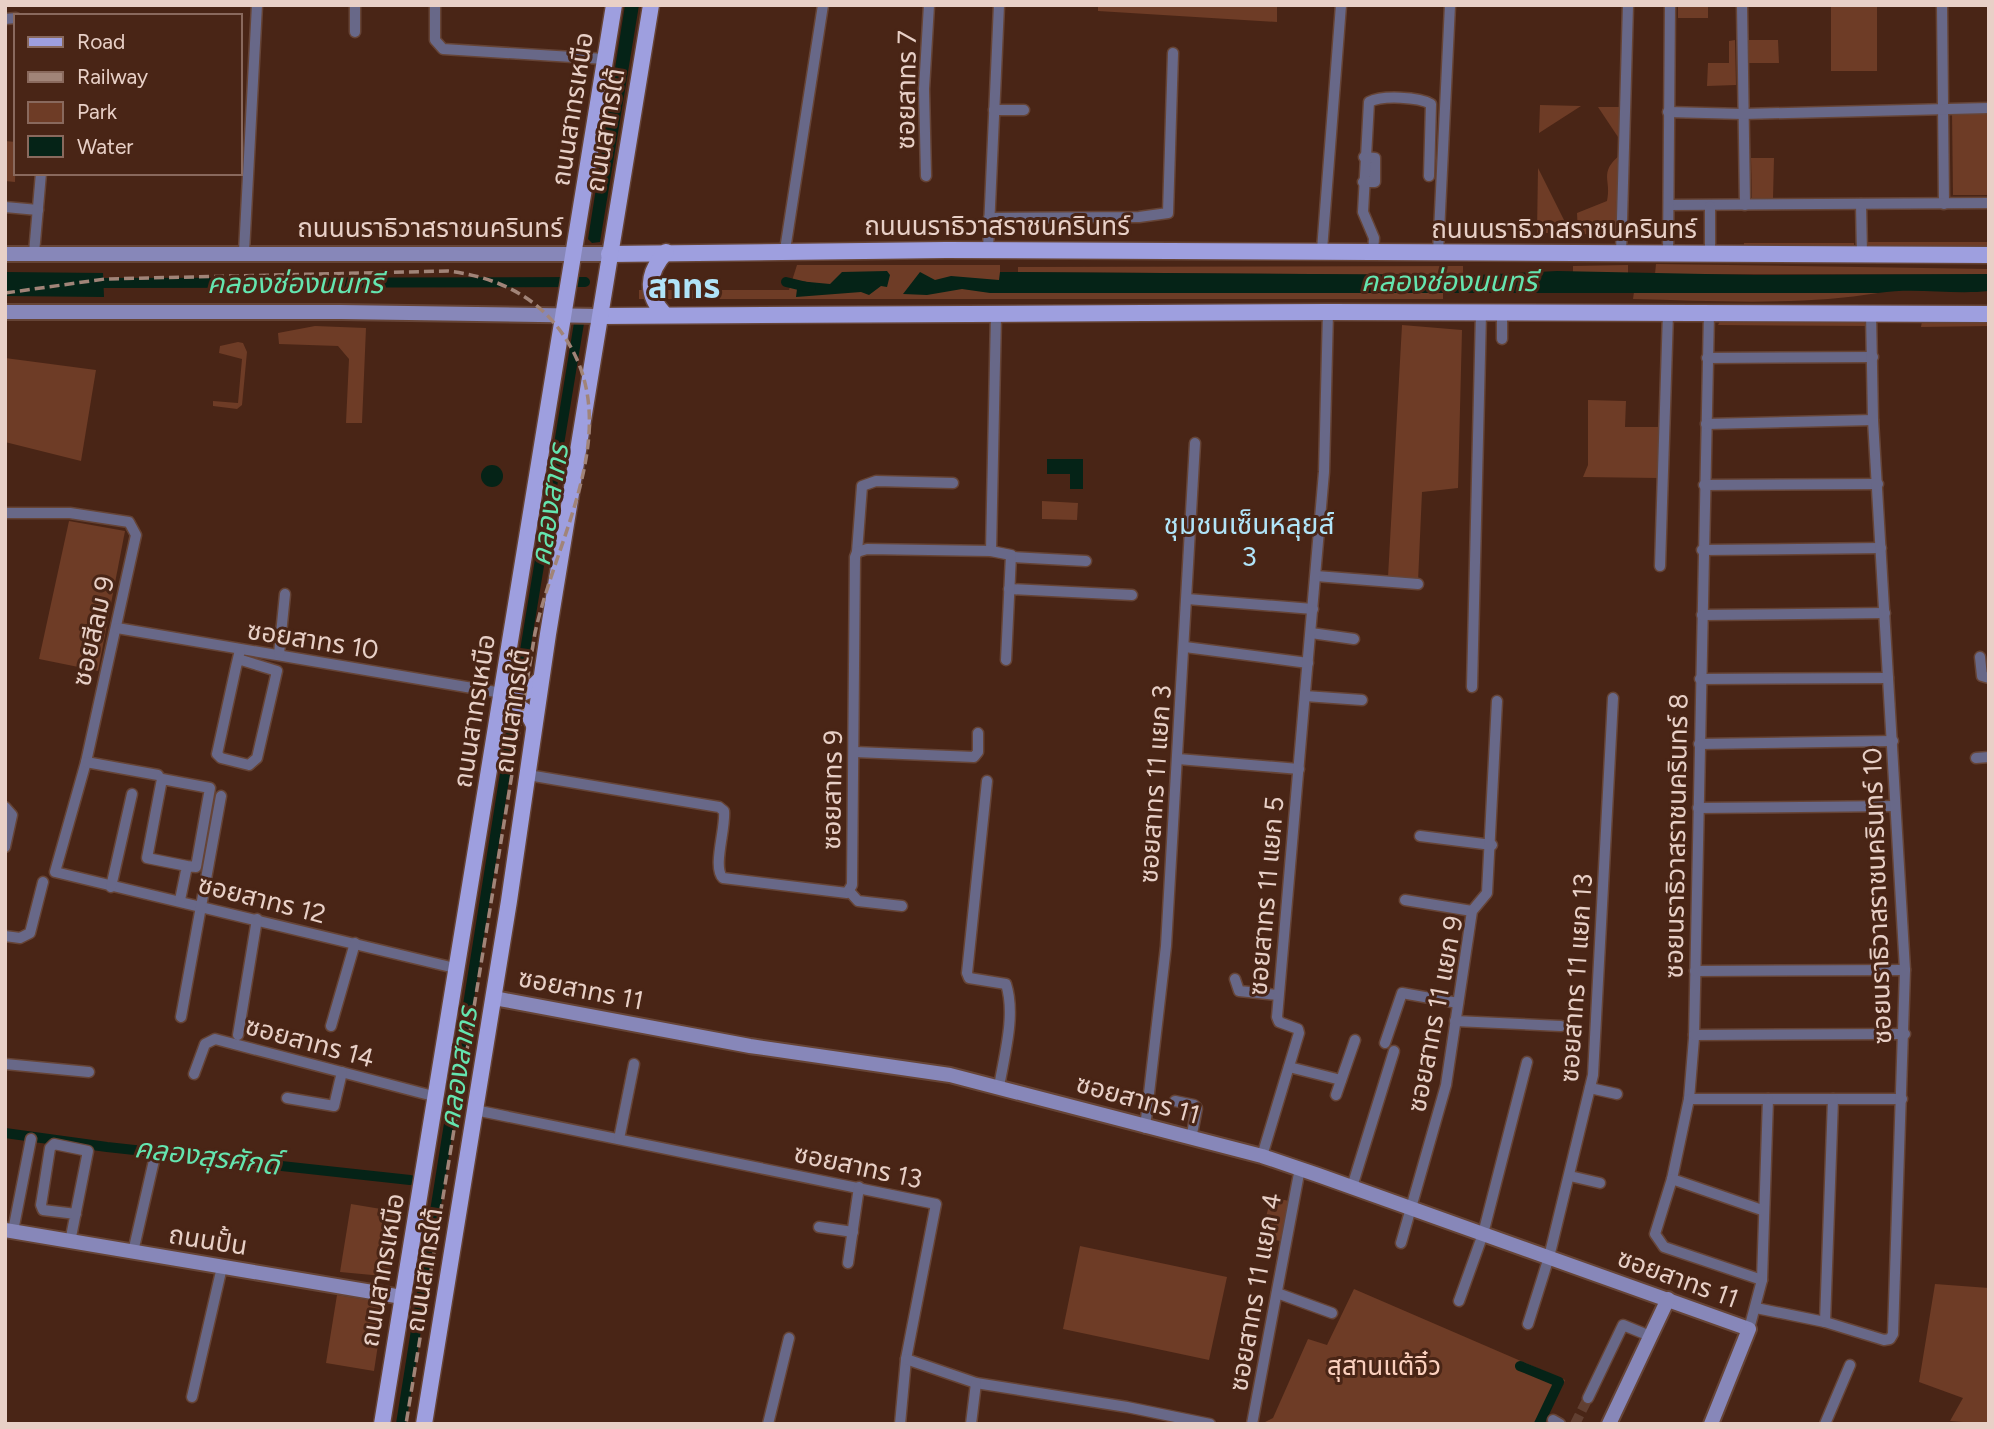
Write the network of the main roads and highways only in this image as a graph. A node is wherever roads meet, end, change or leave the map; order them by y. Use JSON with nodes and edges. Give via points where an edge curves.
{"nodes":[{"id":1,"x":614,"y":5,"type":"edge"},
{"id":2,"x":651,"y":5,"type":"edge"},
{"id":3,"x":666,"y":252,"type":"junction"},
{"id":4,"x":609,"y":254,"type":"junction"},
{"id":5,"x":1989,"y":255,"type":"edge"},
{"id":6,"x":1989,"y":314,"type":"edge"},
{"id":7,"x":665,"y":315,"type":"junction"},
{"id":8,"x":601,"y":316,"type":"junction"},
{"id":9,"x":541,"y":679,"type":"junction"},
{"id":10,"x":502,"y":693,"type":"junction"},
{"id":11,"x":498,"y":718,"type":"junction"},
{"id":12,"x":534,"y":725,"type":"junction"},
{"id":13,"x":382,"y":1424,"type":"edge"},
{"id":14,"x":424,"y":1424,"type":"edge"}],
"edges":[{"from":1,"to":10,"type":"main road","name":"ถนนสาทรเหนือ"},
{"from":2,"to":4,"type":"main road","name":"ถนนสาทรใต้"},
{"from":3,"to":4,"type":"main road","name":"ถนนนราธิวาสราชนครินทร์"},
{"from":3,"to":5,"type":"main road","name":"ถนนนราธิวาสราชนครินทร์"},
{"from":3,"to":7,"type":"main road","via":[[655,264],[650,286],[654,303]]},
{"from":4,"to":8,"type":"main road","name":"ถนนสาทรใต้"},
{"from":6,"to":7,"type":"main road"},
{"from":7,"to":8,"type":"main road"},
{"from":8,"to":9,"type":"main road","name":"ถนนสาทรใต้"},
{"from":9,"to":10,"type":"main road","via":[[530,692]]},
{"from":9,"to":12,"type":"main road","name":"ถนนสาทรใต้"},
{"from":10,"to":11,"type":"main road","name":"ถนนสาทรเหนือ"},
{"from":11,"to":12,"type":"main road","via":[[510,707],[519,707],[527,711]]},
{"from":11,"to":13,"type":"main road","name":"ถนนสาทรเหนือ"},
{"from":12,"to":14,"type":"main road","name":"ถนนสาทรใต้"}]}
